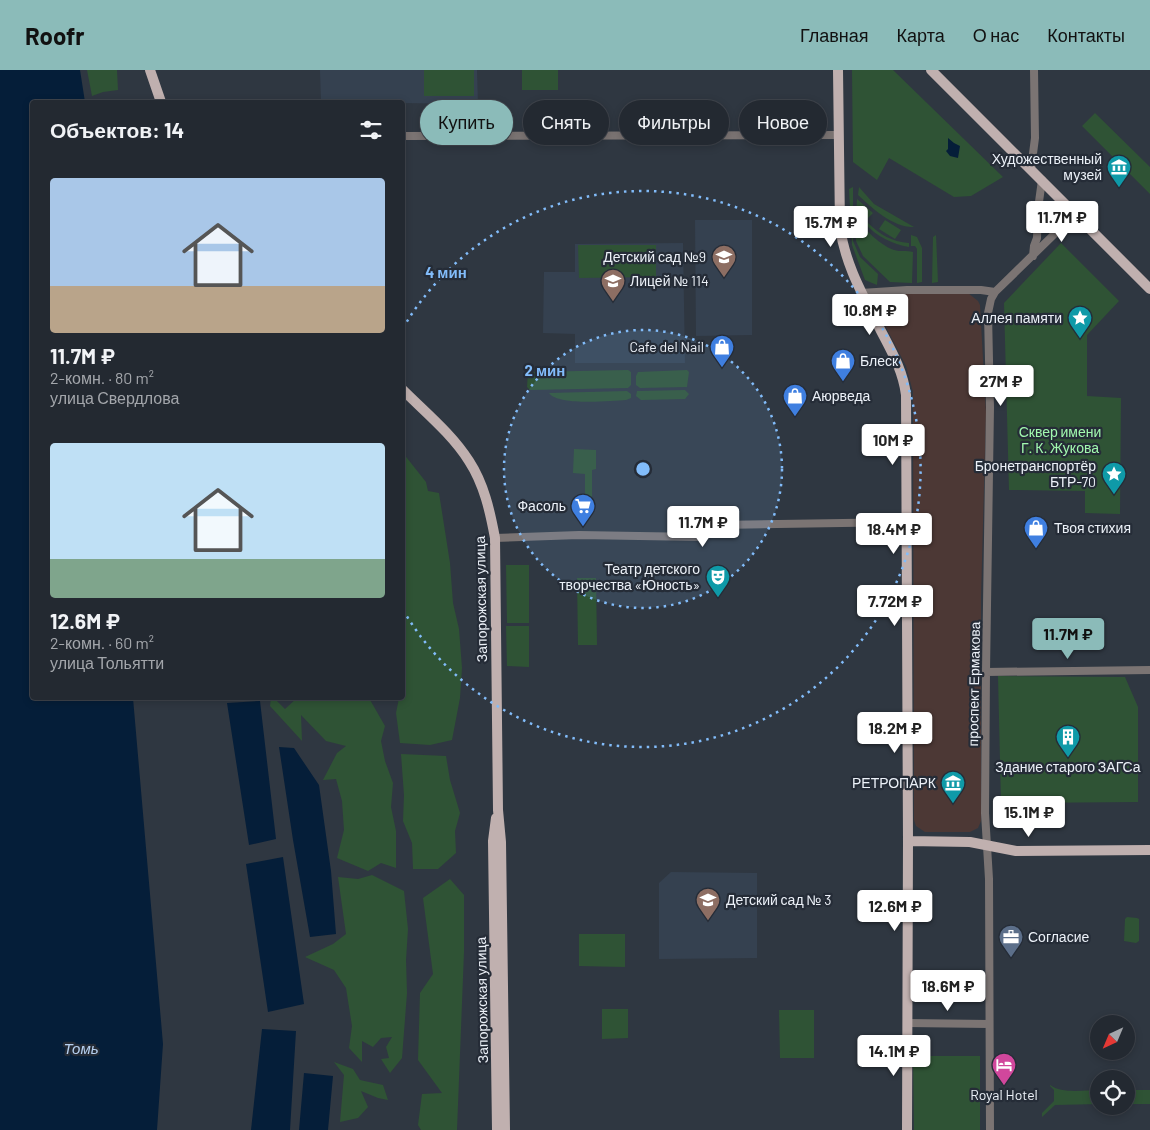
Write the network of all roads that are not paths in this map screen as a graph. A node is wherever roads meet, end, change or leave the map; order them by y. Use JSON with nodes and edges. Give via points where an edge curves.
{"nodes":[{"id":1,"x":150,"y":70,"type":"edge"},
{"id":2,"x":838,"y":70,"type":"edge"},
{"id":3,"x":931,"y":70,"type":"edge"},
{"id":4,"x":1034,"y":70,"type":"edge"},
{"id":5,"x":160,"y":100,"type":"edge"},
{"id":6,"x":839,"y":135,"type":"junction"},
{"id":7,"x":405,"y":136,"type":"edge"},
{"id":8,"x":1031,"y":169,"type":"junction"},
{"id":9,"x":1042,"y":180,"type":"junction"},
{"id":10,"x":1075,"y":214,"type":"junction"},
{"id":11,"x":1033,"y":256,"type":"junction"},
{"id":12,"x":1150,"y":289,"type":"edge"},
{"id":13,"x":995,"y":292,"type":"junction"},
{"id":14,"x":861,"y":293,"type":"junction"},
{"id":15,"x":405,"y":392,"type":"edge"},
{"id":16,"x":907,"y":522,"type":"junction"},
{"id":17,"x":495,"y":538,"type":"junction"},
{"id":18,"x":1150,"y":670,"type":"edge"},
{"id":19,"x":986,"y":672,"type":"junction"},
{"id":20,"x":498,"y":810,"type":"junction"},
{"id":21,"x":908,"y":841,"type":"junction"},
{"id":22,"x":988,"y":846,"type":"junction"},
{"id":23,"x":1150,"y":850,"type":"edge"},
{"id":24,"x":907,"y":1023,"type":"junction"},
{"id":25,"x":989,"y":1024,"type":"junction"},
{"id":26,"x":497,"y":1130,"type":"edge"},
{"id":27,"x":505,"y":1130,"type":"edge"},
{"id":28,"x":907,"y":1130,"type":"edge"},
{"id":29,"x":990,"y":1130,"type":"edge"}],
"edges":[{"from":1,"to":5,"type":"main road"},
{"from":2,"to":6,"type":"main road"},
{"from":3,"to":8,"type":"main road"},
{"from":4,"to":8,"type":"street","via":[[1035,138]]},
{"from":6,"to":7,"type":"street"},
{"from":6,"to":14,"type":"main road","via":[[840,227],[848,263]]},
{"from":8,"to":9,"type":"main road"},
{"from":9,"to":10,"type":"main road"},
{"from":9,"to":11,"type":"street"},
{"from":10,"to":11,"type":"street"},
{"from":10,"to":12,"type":"main road"},
{"from":11,"to":13,"type":"street"},
{"from":13,"to":14,"type":"street","via":[[907,290]]},
{"from":13,"to":19,"type":"street","name":"проспект Ермакова","via":[[988,313],[990,406]]},
{"from":14,"to":16,"type":"main road","via":[[904,381]]},
{"from":15,"to":17,"type":"main road","name":"Запорожская улица","via":[[456,443],[469,461],[480,482]]},
{"from":16,"to":17,"type":"street","via":[[720,525],[699,537],[579,535]]},
{"from":16,"to":21,"type":"main road"},
{"from":17,"to":20,"type":"main road","name":"Запорожская улица"},
{"from":18,"to":19,"type":"street"},
{"from":19,"to":22,"type":"street","name":"проспект Ермакова","via":[[985,804]]},
{"from":20,"to":26,"type":"main road","name":"Запорожская улица","via":[[493,841]]},
{"from":20,"to":27,"type":"main road","name":"Запорожская улица","via":[[502,842]]},
{"from":21,"to":22,"type":"main road","via":[[957,841]]},
{"from":21,"to":24,"type":"main road"},
{"from":22,"to":23,"type":"main road","via":[[1016,851]]},
{"from":22,"to":25,"type":"street","name":"проспект Ермакова"},
{"from":24,"to":25,"type":"street"},
{"from":24,"to":28,"type":"main road"},
{"from":25,"to":29,"type":"street","name":"проспект Ермакова"}]}
